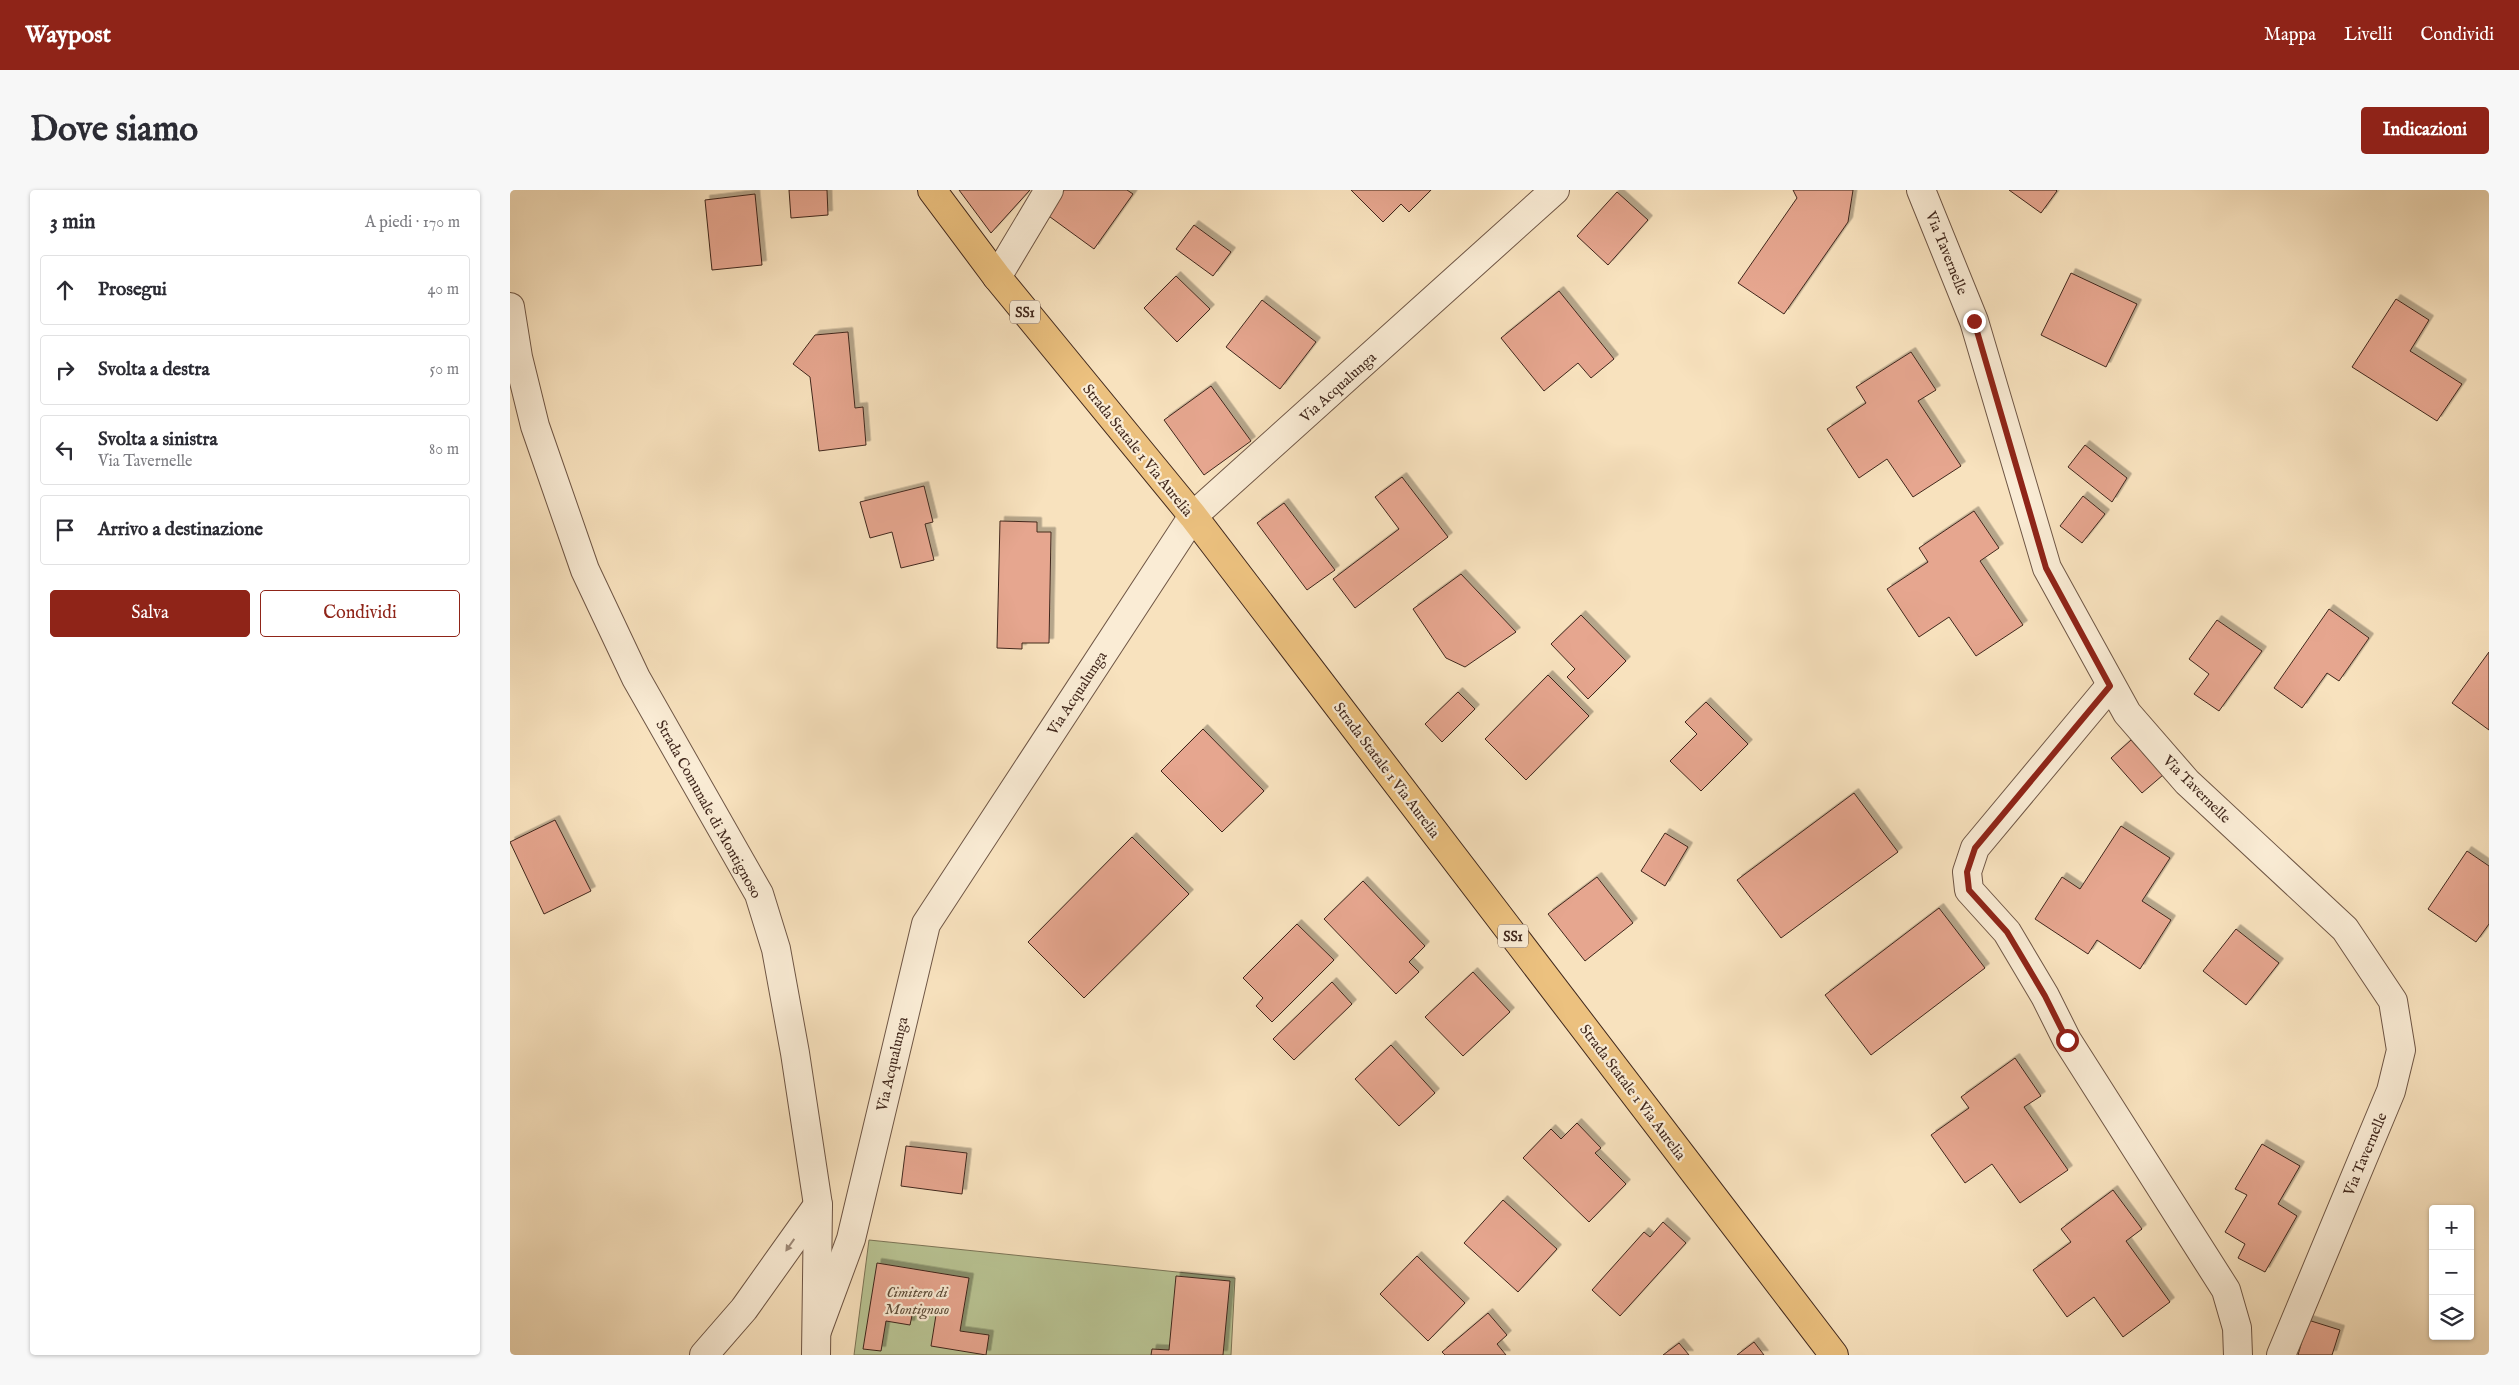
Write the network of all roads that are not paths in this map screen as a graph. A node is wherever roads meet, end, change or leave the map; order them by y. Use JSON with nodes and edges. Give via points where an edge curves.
{"nodes":[{"id":1,"x":932,"y":190,"type":"edge"},
{"id":2,"x":1049,"y":190,"type":"edge"},
{"id":3,"x":1555,"y":190,"type":"edge"},
{"id":4,"x":1922,"y":190,"type":"edge"},
{"id":5,"x":997,"y":277,"type":"junction"},
{"id":6,"x":510,"y":307,"type":"edge"},
{"id":7,"x":1193,"y":516,"type":"junction"},
{"id":8,"x":2110,"y":686,"type":"junction"},
{"id":9,"x":818,"y":1205,"type":"junction"},
{"id":10,"x":816,"y":1343,"type":"edge"},
{"id":11,"x":704,"y":1355,"type":"edge"},
{"id":12,"x":1834,"y":1355,"type":"edge"},
{"id":13,"x":2238,"y":1355,"type":"edge"},
{"id":14,"x":2281,"y":1355,"type":"edge"}],
"edges":[{"from":1,"to":5,"type":"main road","name":"Strada Statale 1 Via Aurelia","number":"SS1"},
{"from":2,"to":5,"type":"street"},
{"from":3,"to":7,"type":"street","name":"Via Acqualunga"},
{"from":4,"to":8,"type":"street","name":"Via Tavernelle","via":[[1974,321],[2046,568]]},
{"from":5,"to":7,"type":"main road","name":"Strada Statale 1 Via Aurelia","number":"SS1"},
{"from":6,"to":9,"type":"street","name":"Strada Comunale di Montignoso","via":[[535,426],[585,570],[636,678],[759,894],[779,968]]},
{"from":7,"to":10,"type":"street","name":"Via Acqualunga","via":[[926,924],[851,1239]]},
{"from":7,"to":12,"type":"main road","name":"Strada Statale 1 Via Aurelia","number":"SS1"},
{"from":8,"to":13,"type":"street","via":[[1975,848],[1967,872],[1969,890],[2007,932],[2067,1040],[2226,1290],[2237,1328]]},
{"from":8,"to":14,"type":"street","name":"Via Tavernelle","via":[[2127,713],[2187,782],[2345,929],[2393,1001],[2401,1050],[2391,1091]]},
{"from":9,"to":10,"type":"street","name":"Strada Comunale di Montignoso"},
{"from":9,"to":11,"type":"street","one_way":true,"via":[[744,1309]]}]}
